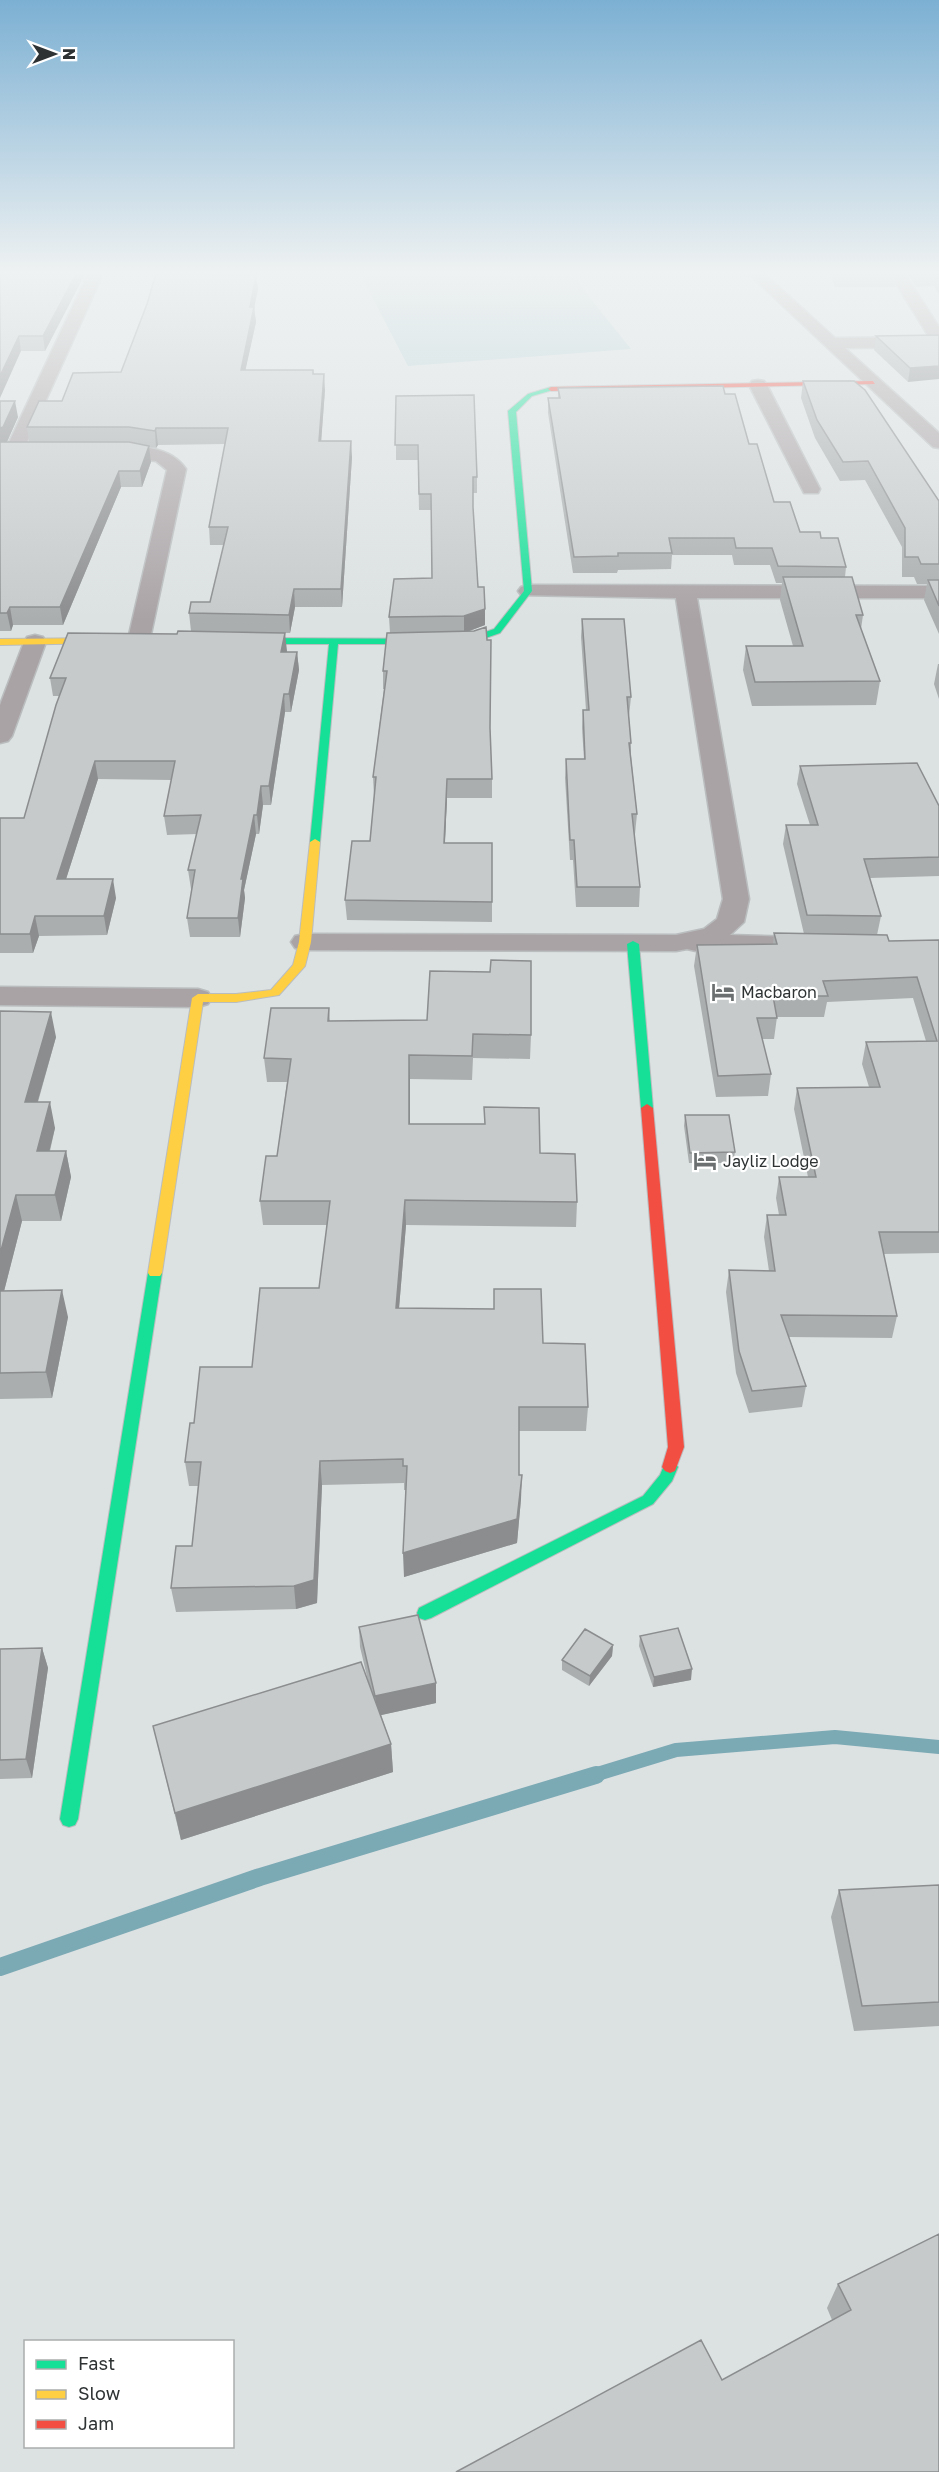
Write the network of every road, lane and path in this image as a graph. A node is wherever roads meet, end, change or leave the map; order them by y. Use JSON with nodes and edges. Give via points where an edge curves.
{"nodes":[{"id":1,"x":38,"y":389,"type":"edge"},
{"id":2,"x":545,"y":389,"type":"edge"},
{"id":3,"x":760,"y":389,"type":"edge"},
{"id":4,"x":880,"y":389,"type":"edge"},
{"id":5,"x":939,"y":443,"type":"edge"},
{"id":6,"x":7,"y":451,"type":"edge"},
{"id":7,"x":38,"y":451,"type":"edge"},
{"id":8,"x":85,"y":451,"type":"edge"},
{"id":9,"x":811,"y":489,"type":"dead end"},
{"id":10,"x":528,"y":591,"type":"junction"},
{"id":11,"x":685,"y":591,"type":"junction"},
{"id":12,"x":939,"y":592,"type":"edge"},
{"id":13,"x":145,"y":640,"type":"joint"},
{"id":14,"x":231,"y":641,"type":"edge"},
{"id":15,"x":0,"y":642,"type":"edge"},
{"id":16,"x":35,"y":642,"type":"junction"},
{"id":17,"x":334,"y":643,"type":"junction"},
{"id":18,"x":0,"y":736,"type":"edge"},
{"id":19,"x":305,"y":942,"type":"junction"},
{"id":20,"x":676,"y":943,"type":"junction"},
{"id":21,"x":633,"y":944,"type":"junction"},
{"id":22,"x":819,"y":945,"type":"edge"},
{"id":23,"x":0,"y":996,"type":"edge"},
{"id":24,"x":198,"y":998,"type":"junction"},
{"id":25,"x":424,"y":1613,"type":"dead end"},
{"id":26,"x":69,"y":1819,"type":"dead end"}],
"edges":[{"from":1,"to":6,"type":"street"},
{"from":2,"to":10,"type":"street","via":[[522,398],[512,411]]},
{"from":3,"to":9,"type":"street"},
{"from":4,"to":5,"type":"street"},
{"from":6,"to":7,"type":"street"},
{"from":8,"to":13,"type":"street","via":[[162,456],[177,469]]},
{"from":10,"to":11,"type":"street"},
{"from":10,"to":17,"type":"street","via":[[497,631],[466,642]]},
{"from":11,"to":12,"type":"street"},
{"from":11,"to":20,"type":"street","via":[[736,899],[729,922],[713,935]]},
{"from":13,"to":16,"type":"street"},
{"from":14,"to":17,"type":"street"},
{"from":15,"to":16,"type":"street"},
{"from":16,"to":18,"type":"street"},
{"from":17,"to":19,"type":"street"},
{"from":19,"to":21,"type":"street"},
{"from":19,"to":24,"type":"street","via":[[299,966],[275,993]]},
{"from":20,"to":21,"type":"street"},
{"from":20,"to":22,"type":"street"},
{"from":21,"to":25,"type":"street","via":[[676,1447],[667,1477],[648,1500]]},
{"from":23,"to":24,"type":"street"},
{"from":24,"to":26,"type":"street"}]}
